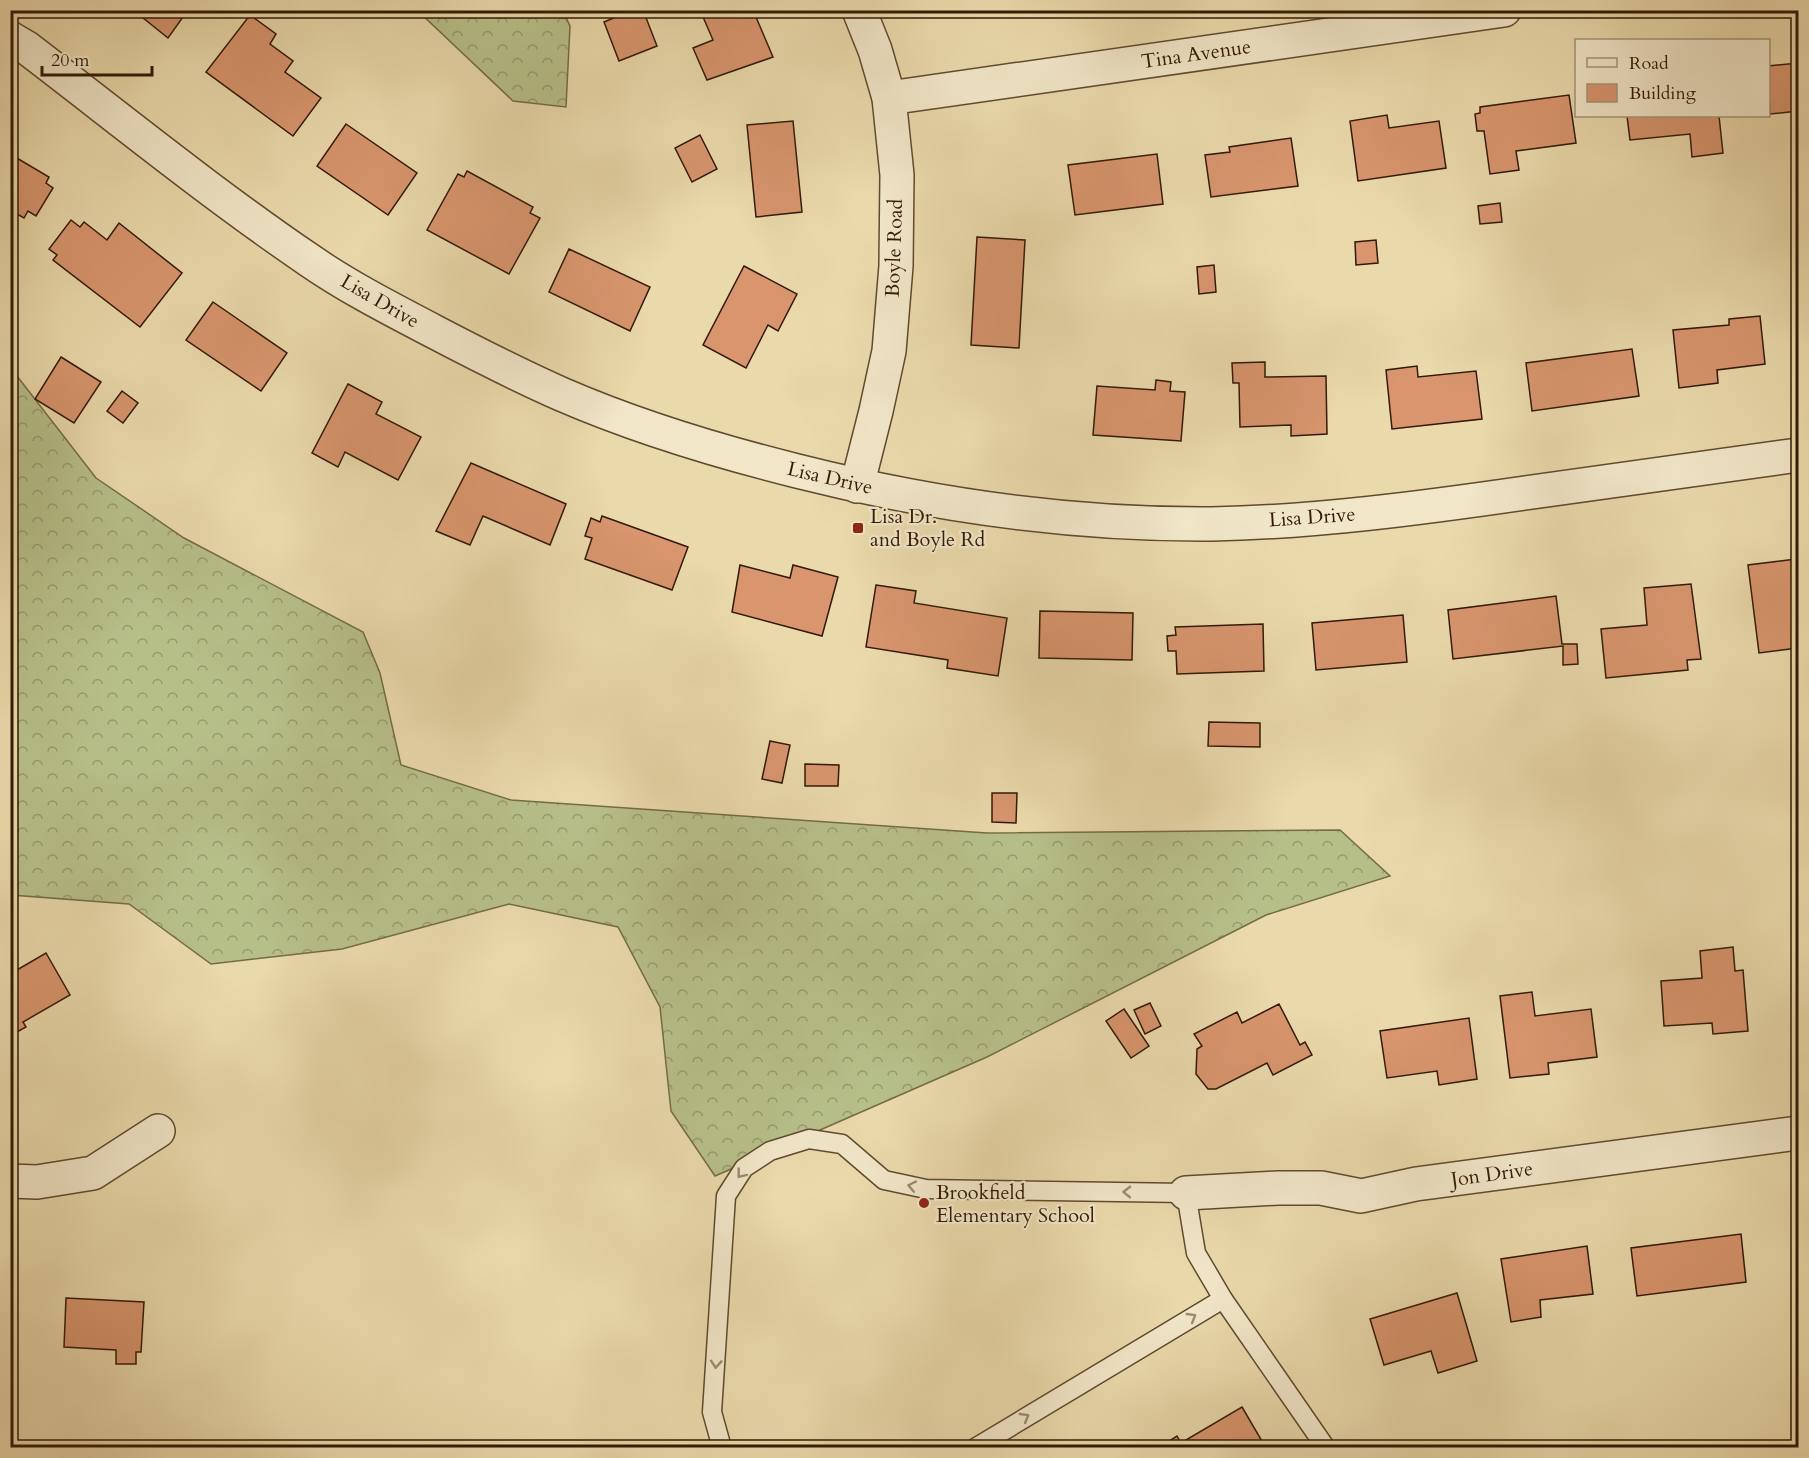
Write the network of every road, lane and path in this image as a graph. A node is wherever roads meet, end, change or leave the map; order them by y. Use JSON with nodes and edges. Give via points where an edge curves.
{"nodes":[{"id":1,"x":859,"y":10,"type":"edge"},
{"id":2,"x":1504,"y":10,"type":"edge"},
{"id":3,"x":10,"y":38,"type":"edge"},
{"id":4,"x":889,"y":98,"type":"junction"},
{"id":5,"x":1798,"y":455,"type":"edge"},
{"id":6,"x":856,"y":486,"type":"junction"},
{"id":7,"x":158,"y":1131,"type":"dead end"},
{"id":8,"x":1798,"y":1133,"type":"edge"},
{"id":9,"x":10,"y":1180,"type":"edge"},
{"id":10,"x":1186,"y":1192,"type":"junction"},
{"id":11,"x":1223,"y":1299,"type":"junction"},
{"id":12,"x":722,"y":1448,"type":"edge"},
{"id":13,"x":975,"y":1448,"type":"edge"},
{"id":14,"x":1326,"y":1448,"type":"edge"}],
"edges":[{"from":1,"to":4,"type":"street","name":"Boyle Road"},
{"from":2,"to":4,"type":"street","name":"Tina Avenue"},
{"from":3,"to":6,"type":"street","name":"Lisa Drive","via":[[312,262],[446,338],[563,395],[653,430]]},
{"from":4,"to":6,"type":"street","name":"Boyle Road","via":[[897,176],[896,266],[889,351]]},
{"from":5,"to":6,"type":"street","name":"Lisa Drive","via":[[1456,503],[1335,517],[1212,524],[1095,520],[995,510]]},
{"from":7,"to":9,"type":"street","via":[[93,1173],[37,1182]]},
{"from":8,"to":10,"type":"street","name":"Jon Drive","via":[[1416,1184],[1361,1196],[1321,1188]]},
{"from":10,"to":11,"type":"lane","via":[[1196,1252]]},
{"from":10,"to":12,"type":"lane","one_way":true,"via":[[926,1189],[884,1180],[842,1144],[809,1139],[770,1151],[744,1168],[726,1196],[712,1412]]},
{"from":13,"to":11,"type":"lane","one_way":true},
{"from":11,"to":14,"type":"lane"}]}
